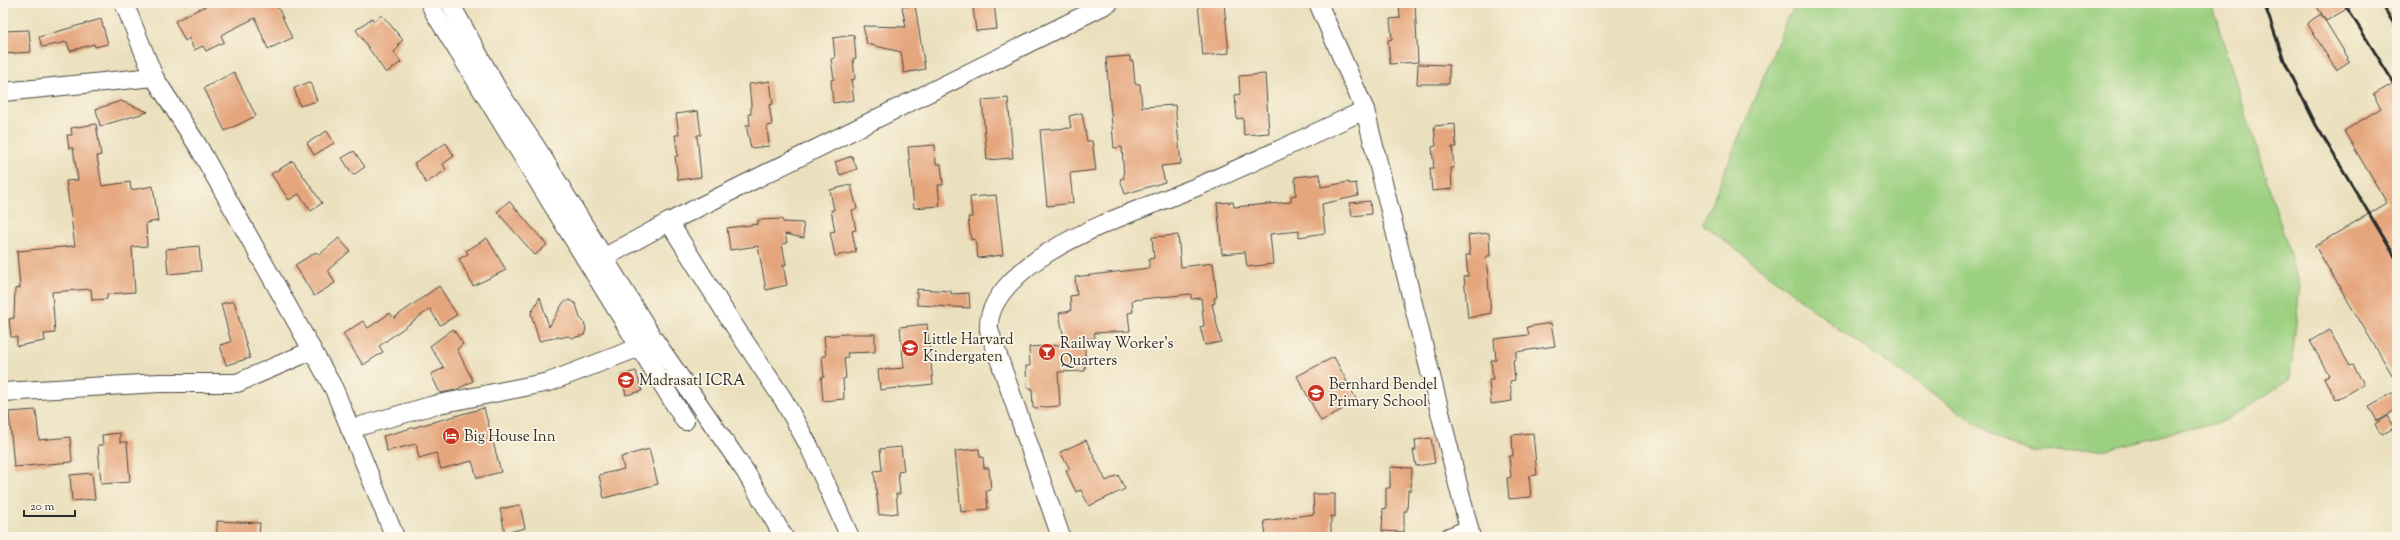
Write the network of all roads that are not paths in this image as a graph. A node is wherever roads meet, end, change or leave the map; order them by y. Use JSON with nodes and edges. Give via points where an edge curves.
{"nodes":[{"id":1,"x":124,"y":3,"type":"edge"},
{"id":2,"x":430,"y":3,"type":"edge"},
{"id":3,"x":450,"y":3,"type":"edge"},
{"id":4,"x":1109,"y":3,"type":"edge"},
{"id":5,"x":1318,"y":3,"type":"edge"},
{"id":6,"x":154,"y":77,"type":"junction"},
{"id":7,"x":3,"y":92,"type":"edge"},
{"id":8,"x":1365,"y":110,"type":"junction"},
{"id":9,"x":669,"y":222,"type":"junction"},
{"id":10,"x":605,"y":257,"type":"junction"},
{"id":11,"x":646,"y":343,"type":"junction"},
{"id":12,"x":311,"y":351,"type":"junction"},
{"id":13,"x":3,"y":392,"type":"edge"},
{"id":14,"x":685,"y":421,"type":"dead end"},
{"id":15,"x":350,"y":429,"type":"junction"},
{"id":16,"x":1470,"y":533,"type":"edge"},
{"id":17,"x":395,"y":537,"type":"edge"},
{"id":18,"x":784,"y":537,"type":"edge"},
{"id":19,"x":850,"y":537,"type":"edge"},
{"id":20,"x":1061,"y":537,"type":"edge"},
{"id":21,"x":1449,"y":537,"type":"edge"}],
"edges":[{"from":1,"to":6,"type":"street"},
{"from":2,"to":11,"type":"street"},
{"from":3,"to":10,"type":"street","via":[[498,90]]},
{"from":4,"to":9,"type":"street"},
{"from":5,"to":8,"type":"street"},
{"from":6,"to":7,"type":"street"},
{"from":6,"to":12,"type":"street","via":[[198,146]]},
{"from":8,"to":16,"type":"street"},
{"from":8,"to":20,"type":"street","via":[[1213,180],[1093,230],[1049,252],[1020,274],[1000,294],[990,314],[990,330]]},
{"from":9,"to":10,"type":"street"},
{"from":9,"to":19,"type":"street","via":[[783,399],[809,446]]},
{"from":10,"to":11,"type":"street"},
{"from":11,"to":14,"type":"street"},
{"from":11,"to":15,"type":"street","via":[[549,382],[434,405]]},
{"from":11,"to":18,"type":"street","via":[[745,471]]},
{"from":12,"to":13,"type":"street","via":[[237,383],[159,383]]},
{"from":12,"to":15,"type":"street","via":[[334,389]]},
{"from":15,"to":17,"type":"street"},
{"from":16,"to":21,"type":"street"}]}
